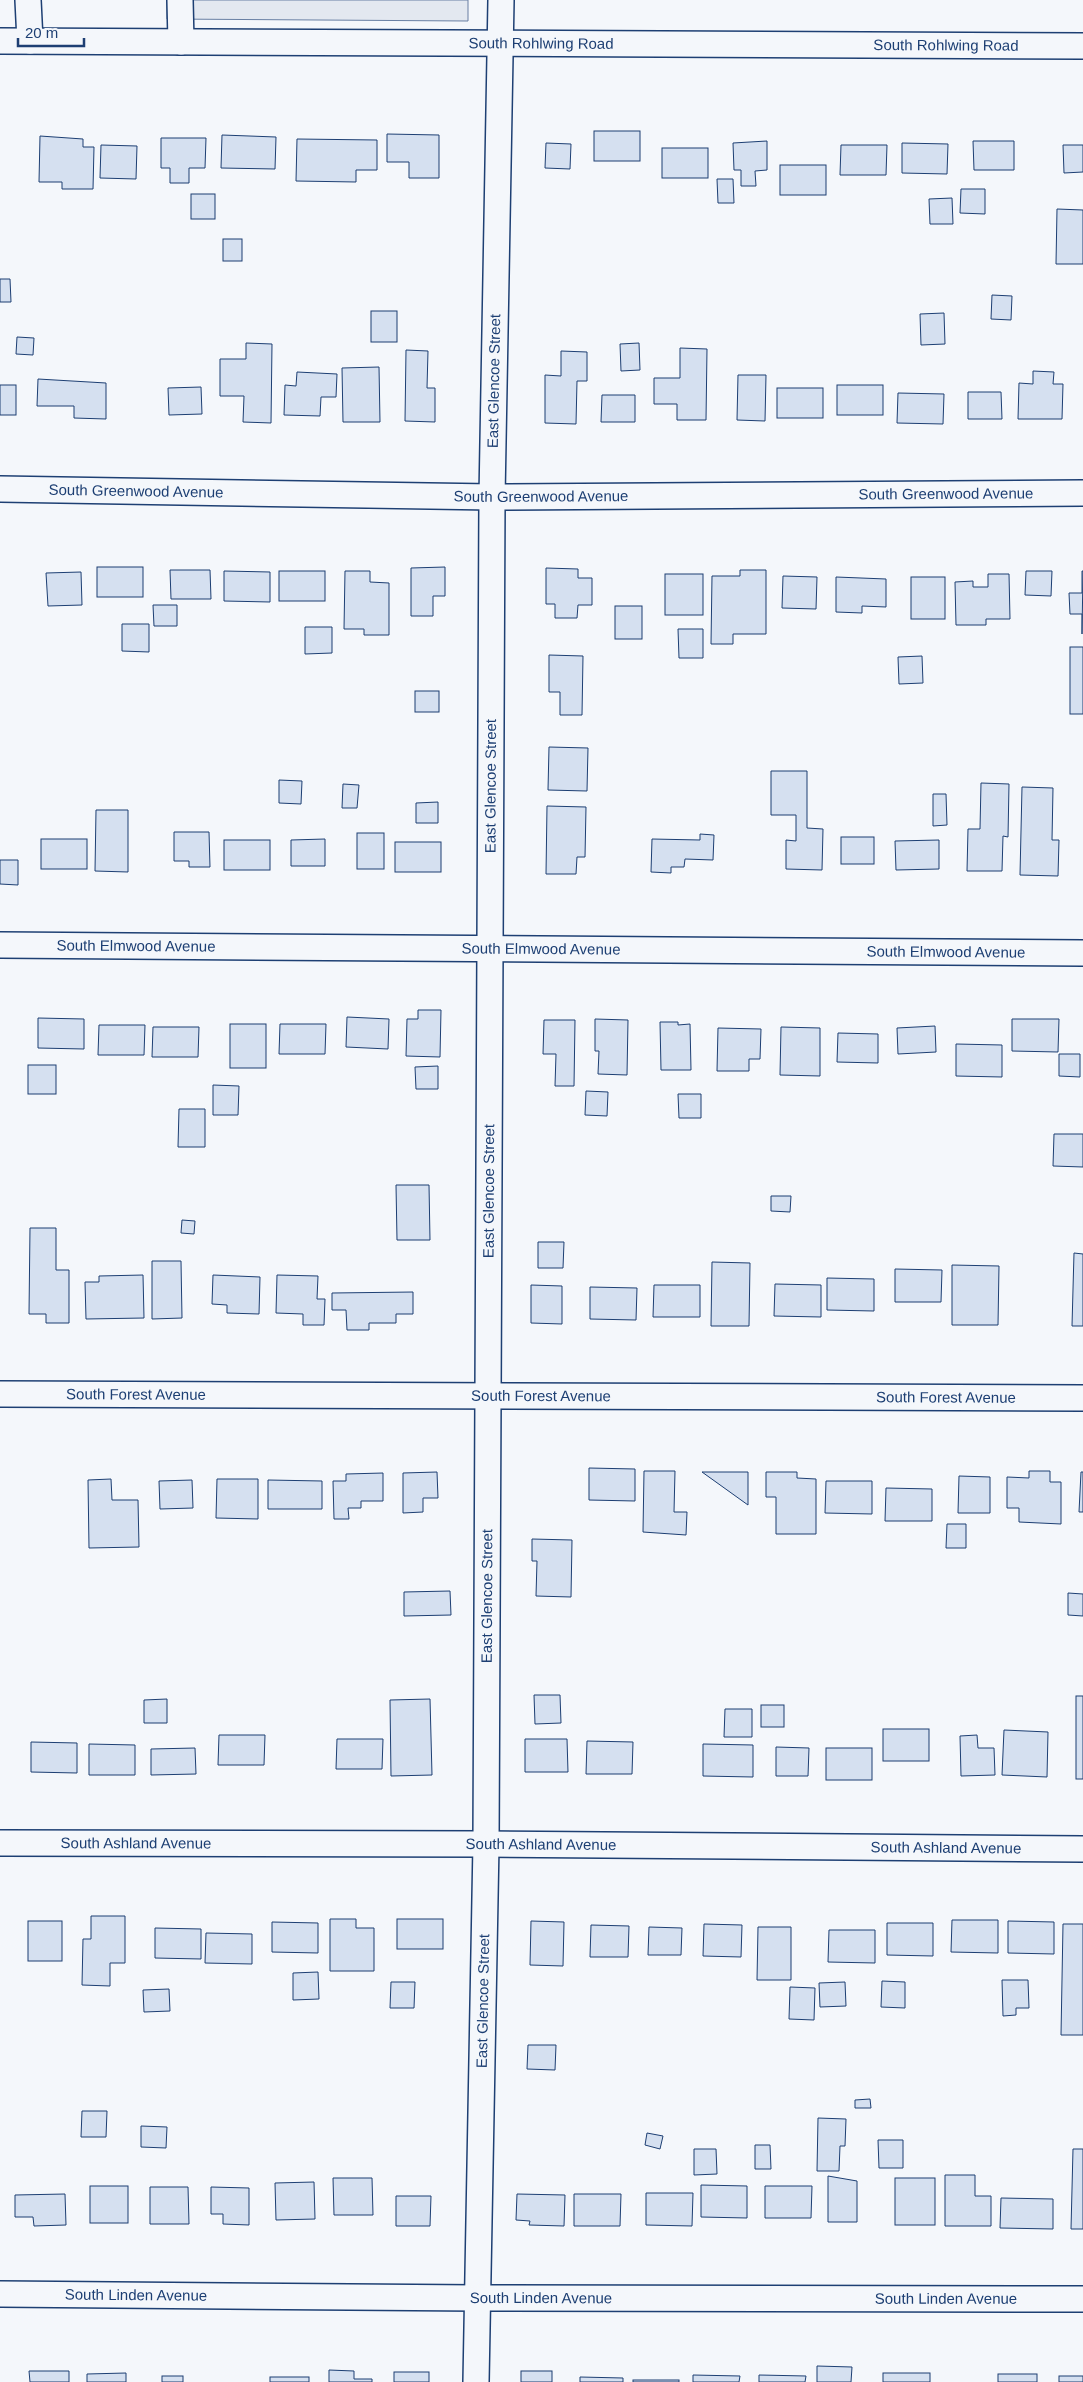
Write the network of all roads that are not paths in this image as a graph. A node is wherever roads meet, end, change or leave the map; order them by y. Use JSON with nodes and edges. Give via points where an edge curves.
{"nodes":[{"id":1,"x":28,"y":0,"type":"edge"},
{"id":2,"x":180,"y":0,"type":"edge"},
{"id":3,"x":501,"y":0,"type":"edge"},
{"id":4,"x":0,"y":41,"type":"edge"},
{"id":5,"x":30,"y":41,"type":"junction"},
{"id":6,"x":181,"y":42,"type":"junction"},
{"id":7,"x":501,"y":42,"type":"junction"},
{"id":8,"x":1083,"y":46,"type":"edge"},
{"id":9,"x":0,"y":489,"type":"edge"},
{"id":10,"x":1083,"y":493,"type":"edge"},
{"id":11,"x":492,"y":498,"type":"junction"},
{"id":12,"x":0,"y":945,"type":"edge"},
{"id":13,"x":490,"y":949,"type":"junction"},
{"id":14,"x":1083,"y":953,"type":"edge"},
{"id":15,"x":0,"y":1394,"type":"edge"},
{"id":16,"x":488,"y":1396,"type":"junction"},
{"id":17,"x":1083,"y":1398,"type":"edge"},
{"id":18,"x":0,"y":1843,"type":"edge"},
{"id":19,"x":486,"y":1844,"type":"junction"},
{"id":20,"x":1083,"y":1849,"type":"edge"},
{"id":21,"x":0,"y":2294,"type":"edge"},
{"id":22,"x":477,"y":2298,"type":"junction"},
{"id":23,"x":1083,"y":2299,"type":"edge"},
{"id":24,"x":476,"y":2382,"type":"edge"}],
"edges":[{"from":1,"to":5,"type":"street"},
{"from":2,"to":6,"type":"street"},
{"from":3,"to":7,"type":"street","name":"East Glencoe Street"},
{"from":4,"to":5,"type":"street","name":"South Rohlwing Road"},
{"from":5,"to":6,"type":"street","name":"South Rohlwing Road"},
{"from":6,"to":7,"type":"street","name":"South Rohlwing Road"},
{"from":7,"to":8,"type":"street","name":"South Rohlwing Road"},
{"from":7,"to":11,"type":"street","name":"East Glencoe Street"},
{"from":9,"to":11,"type":"street","name":"South Greenwood Avenue"},
{"from":10,"to":11,"type":"street","name":"South Greenwood Avenue"},
{"from":11,"to":13,"type":"street","name":"East Glencoe Street"},
{"from":12,"to":13,"type":"street","name":"South Elmwood Avenue"},
{"from":13,"to":14,"type":"street","name":"South Elmwood Avenue"},
{"from":13,"to":16,"type":"street","name":"East Glencoe Street"},
{"from":15,"to":16,"type":"street","name":"South Forest Avenue"},
{"from":16,"to":17,"type":"street","name":"South Forest Avenue"},
{"from":16,"to":19,"type":"street","name":"East Glencoe Street"},
{"from":18,"to":19,"type":"street","name":"South Ashland Avenue"},
{"from":19,"to":20,"type":"street","name":"South Ashland Avenue"},
{"from":19,"to":22,"type":"street","name":"East Glencoe Street"},
{"from":21,"to":22,"type":"street","name":"South Linden Avenue"},
{"from":22,"to":23,"type":"street","name":"South Linden Avenue"},
{"from":22,"to":24,"type":"street","name":"East Glencoe Street"}]}
